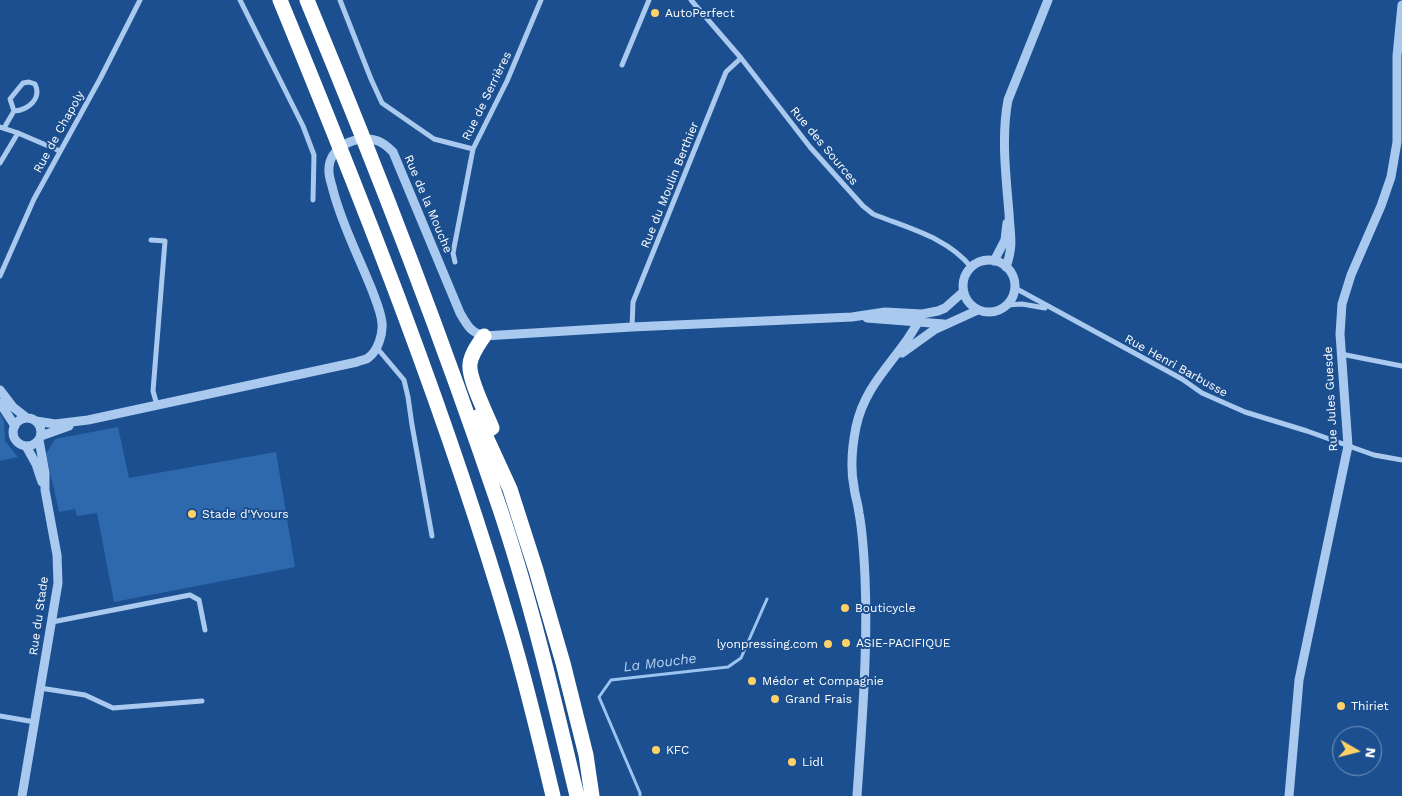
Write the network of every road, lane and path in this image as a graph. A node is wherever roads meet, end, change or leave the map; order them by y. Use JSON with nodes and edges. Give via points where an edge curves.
{"nodes":[{"id":1,"x":140,"y":0,"type":"edge"},
{"id":2,"x":240,"y":0,"type":"edge"},
{"id":3,"x":280,"y":0,"type":"edge"},
{"id":4,"x":307,"y":0,"type":"edge"},
{"id":5,"x":340,"y":0,"type":"edge"},
{"id":6,"x":541,"y":0,"type":"edge"},
{"id":7,"x":649,"y":0,"type":"edge"},
{"id":8,"x":691,"y":0,"type":"edge"},
{"id":9,"x":1048,"y":0,"type":"edge"},
{"id":10,"x":1402,"y":5,"type":"edge"},
{"id":11,"x":742,"y":58,"type":"junction"},
{"id":12,"x":622,"y":65,"type":"dead end"},
{"id":13,"x":14,"y":111,"type":"junction"},
{"id":14,"x":2,"y":128,"type":"edge"},
{"id":15,"x":18,"y":133,"type":"junction"},
{"id":16,"x":473,"y":148,"type":"junction"},
{"id":17,"x":60,"y":151,"type":"junction"},
{"id":18,"x":0,"y":163,"type":"edge"},
{"id":19,"x":313,"y":200,"type":"dead end"},
{"id":20,"x":1009,"y":216,"type":"junction"},
{"id":21,"x":151,"y":240,"type":"dead end"},
{"id":22,"x":994,"y":261,"type":"junction"},
{"id":23,"x":455,"y":262,"type":"dead end"},
{"id":24,"x":972,"y":267,"type":"junction"},
{"id":25,"x":1006,"y":267,"type":"junction"},
{"id":26,"x":0,"y":276,"type":"edge"},
{"id":27,"x":1015,"y":288,"type":"junction"},
{"id":28,"x":963,"y":292,"type":"junction"},
{"id":29,"x":1007,"y":305,"type":"junction"},
{"id":30,"x":978,"y":310,"type":"junction"},
{"id":31,"x":1060,"y":313,"type":"junction"},
{"id":32,"x":920,"y":318,"type":"junction"},
{"id":33,"x":945,"y":324,"type":"junction"},
{"id":34,"x":632,"y":326,"type":"junction"},
{"id":35,"x":484,"y":336,"type":"junction"},
{"id":36,"x":377,"y":348,"type":"junction"},
{"id":37,"x":1341,"y":354,"type":"junction"},
{"id":38,"x":891,"y":360,"type":"junction"},
{"id":39,"x":1402,"y":366,"type":"edge"},
{"id":40,"x":0,"y":390,"type":"edge"},
{"id":41,"x":458,"y":390,"type":"junction"},
{"id":42,"x":0,"y":403,"type":"edge"},
{"id":43,"x":157,"y":405,"type":"junction"},
{"id":44,"x":32,"y":420,"type":"junction"},
{"id":45,"x":88,"y":420,"type":"junction"},
{"id":46,"x":15,"y":426,"type":"junction"},
{"id":47,"x":40,"y":438,"type":"junction"},
{"id":48,"x":26,"y":446,"type":"junction"},
{"id":49,"x":1348,"y":446,"type":"junction"},
{"id":50,"x":1402,"y":460,"type":"edge"},
{"id":51,"x":510,"y":489,"type":"junction"},
{"id":52,"x":45,"y":490,"type":"junction"},
{"id":53,"x":432,"y":536,"type":"dead end"},
{"id":54,"x":52,"y":622,"type":"junction"},
{"id":55,"x":205,"y":630,"type":"dead end"},
{"id":56,"x":40,"y":688,"type":"junction"},
{"id":57,"x":202,"y":701,"type":"dead end"},
{"id":58,"x":0,"y":716,"type":"edge"},
{"id":59,"x":35,"y":722,"type":"junction"},
{"id":60,"x":543,"y":755,"type":"junction"},
{"id":61,"x":586,"y":755,"type":"junction"},
{"id":62,"x":22,"y":796,"type":"edge"},
{"id":63,"x":543,"y":796,"type":"edge"},
{"id":64,"x":553,"y":796,"type":"edge"},
{"id":65,"x":577,"y":796,"type":"edge"},
{"id":66,"x":592,"y":796,"type":"edge"},
{"id":67,"x":602,"y":796,"type":"edge"},
{"id":68,"x":857,"y":796,"type":"edge"},
{"id":69,"x":1289,"y":796,"type":"edge"}],
"edges":[{"from":1,"to":17,"type":"street","name":"Rue de Chapoly"},
{"from":2,"to":19,"type":"street","via":[[309,140],[314,155]]},
{"from":3,"to":60,"type":"highway","via":[[348,166],[472,505],[511,632]]},
{"from":4,"to":41,"type":"highway"},
{"from":5,"to":16,"type":"street","via":[[382,103],[434,139]]},
{"from":6,"to":16,"type":"street","name":"Rue de Serrières","via":[[508,81]]},
{"from":7,"to":12,"type":"street"},
{"from":8,"to":11,"type":"street","name":"Rue des Sources"},
{"from":9,"to":20,"type":"street","via":[[1004,117]]},
{"from":10,"to":37,"type":"street","name":"Rue Jules Guesde","via":[[1397,56],[1397,142],[1391,177],[1342,304]]},
{"from":11,"to":24,"type":"street","name":"Rue des Sources","via":[[810,147],[863,206],[873,214],[944,242]]},
{"from":11,"to":34,"type":"street","name":"Rue du Moulin Berthier","via":[[726,72],[634,302]]},
{"from":13,"to":13,"type":"street","via":[[24,110],[37,97],[35,84],[23,84],[10,99]]},
{"from":13,"to":14,"type":"street"},
{"from":14,"to":15,"type":"street"},
{"from":15,"to":17,"type":"street"},
{"from":15,"to":18,"type":"street"},
{"from":16,"to":23,"type":"street","name":"Rue de Serrières","via":[[453,253]]},
{"from":17,"to":26,"type":"street","name":"Rue de Chapoly","via":[[34,199]]},
{"from":20,"to":22,"type":"street","via":[[1005,240]]},
{"from":20,"to":25,"type":"street","via":[[1012,238]]},
{"from":21,"to":43,"type":"street","via":[[165,241],[153,391]]},
{"from":22,"to":24,"type":"street","via":[[978,262]]},
{"from":22,"to":25,"type":"street"},
{"from":24,"to":28,"type":"street","via":[[964,278]]},
{"from":25,"to":27,"type":"street"},
{"from":27,"to":29,"type":"street"},
{"from":27,"to":31,"type":"street","name":"Rue Henri Barbusse"},
{"from":28,"to":30,"type":"street"},
{"from":28,"to":32,"type":"street","via":[[945,308]]},
{"from":29,"to":30,"type":"street","via":[[996,311]]},
{"from":29,"to":31,"type":"street","name":"Rue Henri Barbusse","via":[[1040,306]]},
{"from":30,"to":33,"type":"street"},
{"from":31,"to":49,"type":"street","name":"Rue Henri Barbusse","via":[[1227,405]]},
{"from":32,"to":33,"type":"street"},
{"from":32,"to":34,"type":"street","via":[[885,312],[852,317]]},
{"from":32,"to":38,"type":"street","via":[[908,340]]},
{"from":33,"to":38,"type":"street"},
{"from":34,"to":35,"type":"street"},
{"from":35,"to":36,"type":"street","name":"Rue de la Mouche","via":[[474,333],[460,313],[393,152],[381,141],[361,138],[344,144],[338,150],[329,163],[328,173],[337,205],[379,310],[382,323]]},
{"from":35,"to":51,"type":"highway","via":[[474,352],[471,377],[506,462]]},
{"from":36,"to":43,"type":"street","via":[[368,358],[357,362]]},
{"from":36,"to":53,"type":"street","via":[[404,380]]},
{"from":37,"to":39,"type":"street"},
{"from":37,"to":49,"type":"street","name":"Rue Jules Guesde"},
{"from":38,"to":68,"type":"street","via":[[863,405],[851,457],[862,534],[866,621]]},
{"from":40,"to":44,"type":"street","via":[[13,407]]},
{"from":41,"to":51,"type":"highway","via":[[471,402]]},
{"from":41,"to":65,"type":"highway","via":[[499,508],[545,662]]},
{"from":42,"to":46,"type":"street"},
{"from":43,"to":45,"type":"street"},
{"from":44,"to":45,"type":"street","via":[[55,424]]},
{"from":44,"to":46,"type":"street","via":[[20,420]]},
{"from":44,"to":47,"type":"street","name":"Rue du Stade","via":[[41,428]]},
{"from":45,"to":47,"type":"street"},
{"from":46,"to":48,"type":"street","name":"Rue du Stade","via":[[15,439]]},
{"from":47,"to":48,"type":"street","via":[[33,445]]},
{"from":47,"to":52,"type":"street","name":"Rue du Stade"},
{"from":48,"to":52,"type":"street","name":"Rue du Stade"},
{"from":49,"to":50,"type":"street","name":"Rue Henri Barbusse"},
{"from":49,"to":69,"type":"street","name":"Rue Jules Guesde","via":[[1298,680]]},
{"from":51,"to":61,"type":"highway","via":[[560,654]]},
{"from":52,"to":54,"type":"street","name":"Rue du Stade","via":[[58,564]]},
{"from":54,"to":55,"type":"street","via":[[190,595],[199,600]]},
{"from":54,"to":56,"type":"street","name":"Rue du Stade"},
{"from":56,"to":57,"type":"street","via":[[85,695],[113,708]]},
{"from":56,"to":59,"type":"street","name":"Rue du Stade"},
{"from":58,"to":59,"type":"street"},
{"from":59,"to":62,"type":"street","name":"Rue du Stade"},
{"from":60,"to":63,"type":"highway","via":[[540,778]]},
{"from":60,"to":64,"type":"highway"},
{"from":61,"to":66,"type":"highway"},
{"from":61,"to":67,"type":"highway"}]}
